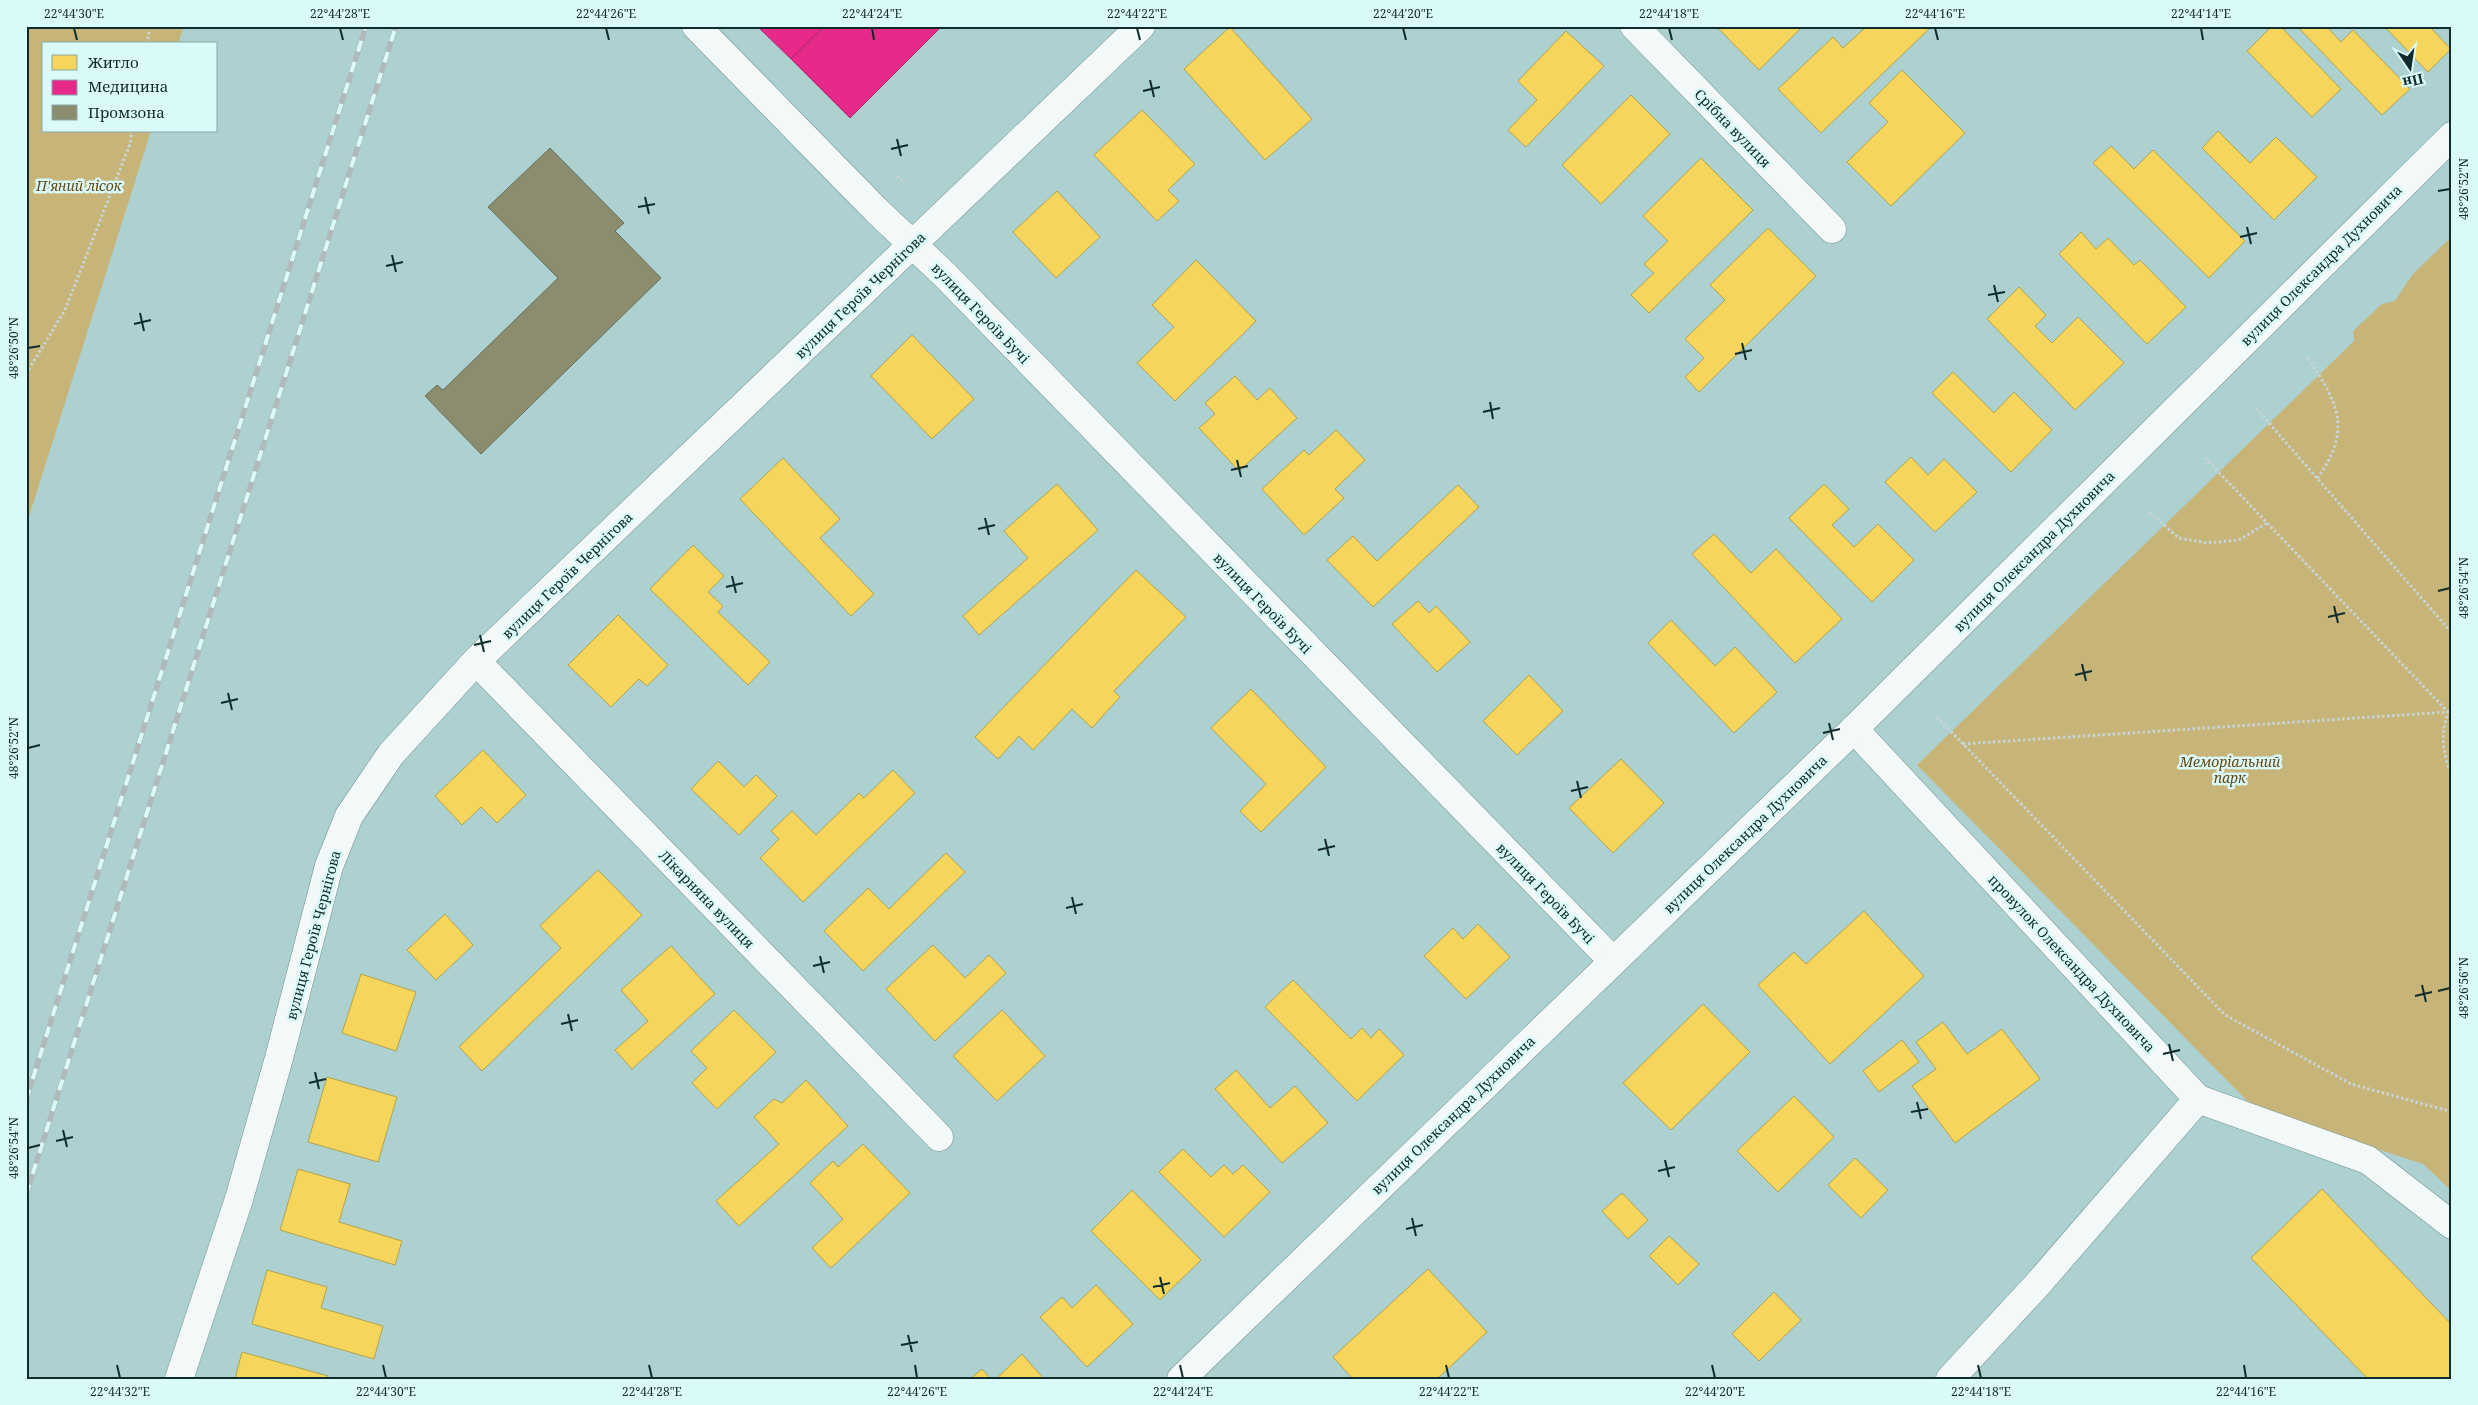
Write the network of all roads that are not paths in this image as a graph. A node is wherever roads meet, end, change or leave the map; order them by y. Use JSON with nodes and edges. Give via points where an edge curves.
{"nodes":[{"id":1,"x":696,"y":26,"type":"edge"},
{"id":2,"x":1141,"y":26,"type":"edge"},
{"id":3,"x":1634,"y":26,"type":"edge"},
{"id":4,"x":2452,"y":136,"type":"edge"},
{"id":5,"x":1832,"y":230,"type":"dead end"},
{"id":6,"x":914,"y":244,"type":"junction"},
{"id":7,"x":476,"y":661,"type":"junction"},
{"id":8,"x":1854,"y":729,"type":"junction"},
{"id":9,"x":1613,"y":961,"type":"junction"},
{"id":10,"x":2198,"y":1099,"type":"junction"},
{"id":11,"x":939,"y":1137,"type":"dead end"},
{"id":12,"x":2452,"y":1225,"type":"edge"},
{"id":13,"x":179,"y":1379,"type":"edge"},
{"id":14,"x":1181,"y":1379,"type":"edge"},
{"id":15,"x":1950,"y":1379,"type":"edge"}],
"edges":[{"from":1,"to":6,"type":"street","name":"вулиця Героїв Бучі","via":[[877,211]]},
{"from":2,"to":6,"type":"street","name":"вулиця Героїв Чернігова"},
{"from":3,"to":5,"type":"street","name":"Срібна вулиця"},
{"from":4,"to":8,"type":"street","name":"вулиця Олександра Духновича"},
{"from":6,"to":7,"type":"street","name":"вулиця Героїв Чернігова"},
{"from":6,"to":9,"type":"street","name":"вулиця Героїв Бучі"},
{"from":7,"to":11,"type":"street","name":"Лікарняна вулиця"},
{"from":7,"to":13,"type":"street","name":"вулиця Героїв Чернігова","via":[[390,754],[349,816],[329,866],[250,1161]]},
{"from":8,"to":9,"type":"street","name":"вулиця Олександра Духновича"},
{"from":8,"to":10,"type":"street","name":"провулок Олександра Духновича"},
{"from":9,"to":14,"type":"street","name":"вулиця Олександра Духновича"},
{"from":10,"to":12,"type":"street","via":[[2368,1160]]},
{"from":10,"to":15,"type":"street","via":[[2037,1285]]}]}
